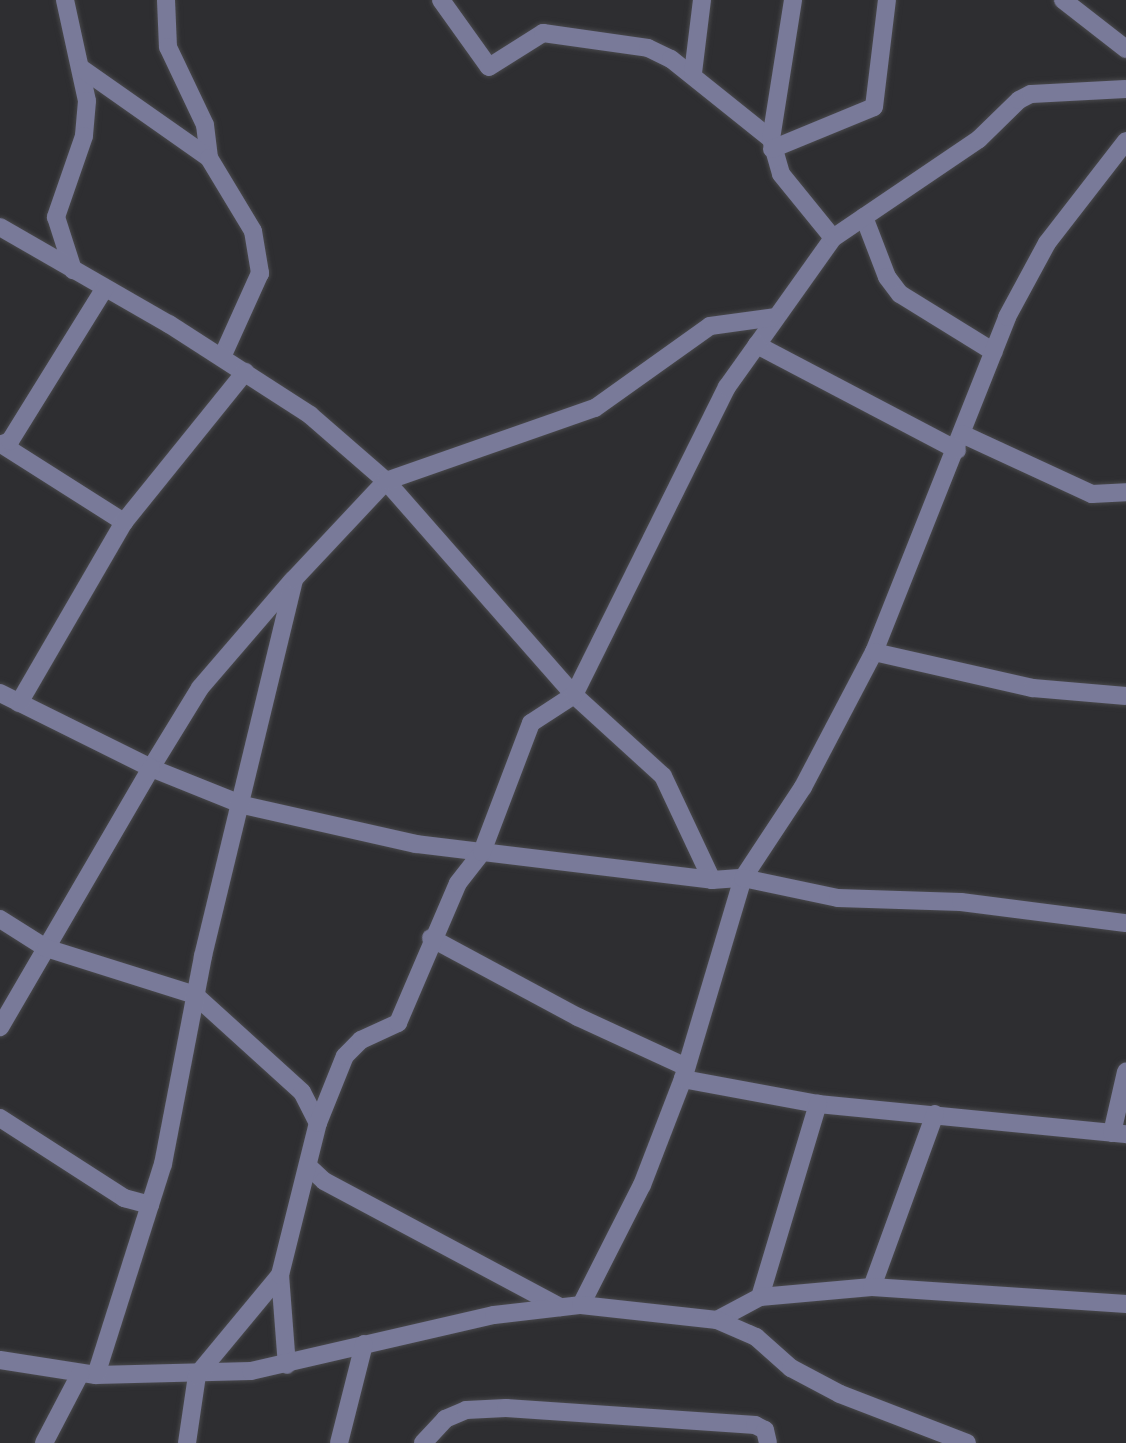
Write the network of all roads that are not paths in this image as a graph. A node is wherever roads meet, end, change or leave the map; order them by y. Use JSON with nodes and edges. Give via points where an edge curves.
{"nodes":[{"id":1,"x":65,"y":0,"type":"edge"},
{"id":2,"x":166,"y":0,"type":"edge"},
{"id":3,"x":441,"y":0,"type":"edge"},
{"id":4,"x":702,"y":0,"type":"edge"},
{"id":5,"x":793,"y":0,"type":"edge"},
{"id":6,"x":887,"y":0,"type":"edge"},
{"id":7,"x":1063,"y":0,"type":"edge"},
{"id":8,"x":1126,"y":49,"type":"edge"},
{"id":9,"x":81,"y":68,"type":"junction"},
{"id":10,"x":693,"y":73,"type":"junction"},
{"id":11,"x":1126,"y":89,"type":"edge"},
{"id":12,"x":771,"y":144,"type":"junction"},
{"id":13,"x":1122,"y":154,"type":"edge"},
{"id":14,"x":209,"y":158,"type":"junction"},
{"id":15,"x":864,"y":217,"type":"junction"},
{"id":16,"x":0,"y":227,"type":"edge"},
{"id":17,"x":833,"y":238,"type":"junction"},
{"id":18,"x":73,"y":270,"type":"junction"},
{"id":19,"x":105,"y":288,"type":"junction"},
{"id":20,"x":776,"y":317,"type":"junction"},
{"id":21,"x":757,"y":345,"type":"junction"},
{"id":22,"x":994,"y":352,"type":"junction"},
{"id":23,"x":222,"y":357,"type":"junction"},
{"id":24,"x":245,"y":372,"type":"junction"},
{"id":25,"x":959,"y":442,"type":"junction"},
{"id":26,"x":0,"y":444,"type":"edge"},
{"id":27,"x":386,"y":481,"type":"junction"},
{"id":28,"x":1126,"y":492,"type":"edge"},
{"id":29,"x":124,"y":522,"type":"junction"},
{"id":30,"x":294,"y":579,"type":"junction"},
{"id":31,"x":874,"y":652,"type":"junction"},
{"id":32,"x":574,"y":695,"type":"junction"},
{"id":33,"x":1126,"y":696,"type":"edge"},
{"id":34,"x":7,"y":702,"type":"edge"},
{"id":35,"x":151,"y":768,"type":"junction"},
{"id":36,"x":243,"y":805,"type":"junction"},
{"id":37,"x":482,"y":852,"type":"junction"},
{"id":38,"x":743,"y":878,"type":"junction"},
{"id":39,"x":712,"y":880,"type":"junction"},
{"id":40,"x":0,"y":919,"type":"edge"},
{"id":41,"x":1126,"y":923,"type":"edge"},
{"id":42,"x":431,"y":938,"type":"junction"},
{"id":43,"x":46,"y":948,"type":"junction"},
{"id":44,"x":195,"y":995,"type":"junction"},
{"id":45,"x":0,"y":1027,"type":"edge"},
{"id":46,"x":1126,"y":1072,"type":"edge"},
{"id":47,"x":685,"y":1073,"type":"junction"},
{"id":48,"x":335,"y":1079,"type":"junction"},
{"id":49,"x":302,"y":1092,"type":"junction"},
{"id":50,"x":818,"y":1104,"type":"junction"},
{"id":51,"x":935,"y":1114,"type":"junction"},
{"id":52,"x":0,"y":1118,"type":"edge"},
{"id":53,"x":318,"y":1123,"type":"junction"},
{"id":54,"x":1119,"y":1134,"type":"edge"},
{"id":55,"x":308,"y":1166,"type":"junction"},
{"id":56,"x":150,"y":1205,"type":"junction"},
{"id":57,"x":280,"y":1275,"type":"junction"},
{"id":58,"x":872,"y":1287,"type":"junction"},
{"id":59,"x":760,"y":1297,"type":"junction"},
{"id":60,"x":1126,"y":1304,"type":"edge"},
{"id":61,"x":581,"y":1305,"type":"junction"},
{"id":62,"x":560,"y":1307,"type":"junction"},
{"id":63,"x":717,"y":1320,"type":"junction"},
{"id":64,"x":364,"y":1344,"type":"junction"},
{"id":65,"x":0,"y":1360,"type":"edge"},
{"id":66,"x":287,"y":1365,"type":"junction"},
{"id":67,"x":88,"y":1375,"type":"junction"},
{"id":68,"x":197,"y":1375,"type":"junction"},
{"id":69,"x":44,"y":1443,"type":"edge"},
{"id":70,"x":187,"y":1443,"type":"edge"},
{"id":71,"x":339,"y":1443,"type":"edge"},
{"id":72,"x":423,"y":1443,"type":"edge"},
{"id":73,"x":768,"y":1443,"type":"edge"},
{"id":74,"x":967,"y":1443,"type":"edge"}],
"edges":[{"from":1,"to":9,"type":"street"},
{"from":2,"to":14,"type":"street","via":[[168,47],[205,125]]},
{"from":3,"to":10,"type":"street","via":[[489,67],[533,35],[553,33],[648,48]]},
{"from":4,"to":10,"type":"street"},
{"from":5,"to":12,"type":"street"},
{"from":6,"to":12,"type":"street","via":[[874,107]]},
{"from":7,"to":8,"type":"street"},
{"from":9,"to":14,"type":"street"},
{"from":9,"to":18,"type":"street","via":[[87,101],[84,136],[56,217]]},
{"from":10,"to":12,"type":"street"},
{"from":11,"to":15,"type":"street","via":[[1031,94],[979,139]]},
{"from":12,"to":17,"type":"street","via":[[781,174]]},
{"from":13,"to":22,"type":"street","via":[[1047,243]]},
{"from":14,"to":23,"type":"street","via":[[253,231],[259,251],[260,273],[251,299]]},
{"from":15,"to":17,"type":"street"},
{"from":15,"to":22,"type":"street","via":[[893,287]]},
{"from":16,"to":18,"type":"street"},
{"from":17,"to":20,"type":"street"},
{"from":18,"to":19,"type":"street"},
{"from":19,"to":23,"type":"street"},
{"from":19,"to":26,"type":"street","via":[[10,441]]},
{"from":20,"to":21,"type":"street"},
{"from":20,"to":27,"type":"street","via":[[710,326],[595,408]]},
{"from":21,"to":25,"type":"street"},
{"from":21,"to":32,"type":"street","via":[[727,387]]},
{"from":22,"to":25,"type":"street"},
{"from":23,"to":24,"type":"street"},
{"from":24,"to":27,"type":"street","via":[[310,415]]},
{"from":24,"to":29,"type":"street"},
{"from":25,"to":28,"type":"street","via":[[1092,494]]},
{"from":25,"to":31,"type":"street"},
{"from":26,"to":29,"type":"street"},
{"from":27,"to":30,"type":"street"},
{"from":27,"to":32,"type":"street"},
{"from":29,"to":34,"type":"street"},
{"from":30,"to":35,"type":"street","via":[[200,688]]},
{"from":30,"to":36,"type":"street"},
{"from":31,"to":33,"type":"street","via":[[1033,688]]},
{"from":31,"to":38,"type":"street","via":[[803,787]]},
{"from":32,"to":37,"type":"street","via":[[531,723]]},
{"from":32,"to":39,"type":"street","via":[[663,776]]},
{"from":34,"to":35,"type":"street"},
{"from":35,"to":36,"type":"street"},
{"from":35,"to":43,"type":"street"},
{"from":36,"to":37,"type":"street","via":[[416,844]]},
{"from":36,"to":44,"type":"street"},
{"from":37,"to":39,"type":"street"},
{"from":37,"to":42,"type":"street","via":[[458,883]]},
{"from":38,"to":39,"type":"street"},
{"from":38,"to":41,"type":"street","via":[[838,898],[961,902]]},
{"from":38,"to":47,"type":"street"},
{"from":40,"to":43,"type":"street"},
{"from":42,"to":47,"type":"street"},
{"from":42,"to":48,"type":"street","via":[[398,1023],[361,1040],[345,1056]]},
{"from":43,"to":44,"type":"street"},
{"from":43,"to":45,"type":"street"},
{"from":44,"to":49,"type":"street"},
{"from":44,"to":56,"type":"street","via":[[163,1164]]},
{"from":46,"to":54,"type":"street"},
{"from":47,"to":50,"type":"street"},
{"from":47,"to":61,"type":"street","via":[[642,1185]]},
{"from":48,"to":49,"type":"street"},
{"from":48,"to":53,"type":"street"},
{"from":49,"to":53,"type":"street"},
{"from":50,"to":51,"type":"street"},
{"from":50,"to":59,"type":"street"},
{"from":51,"to":54,"type":"street"},
{"from":51,"to":58,"type":"street"},
{"from":52,"to":56,"type":"street","via":[[124,1198]]},
{"from":53,"to":55,"type":"street"},
{"from":55,"to":57,"type":"street"},
{"from":55,"to":62,"type":"street","via":[[324,1181]]},
{"from":56,"to":67,"type":"street"},
{"from":57,"to":66,"type":"street"},
{"from":57,"to":68,"type":"street"},
{"from":58,"to":59,"type":"street"},
{"from":58,"to":60,"type":"street"},
{"from":59,"to":63,"type":"street"},
{"from":61,"to":62,"type":"street"},
{"from":61,"to":63,"type":"street"},
{"from":62,"to":64,"type":"street","via":[[494,1315]]},
{"from":63,"to":74,"type":"street","via":[[756,1337],[791,1368],[840,1394]]},
{"from":64,"to":66,"type":"street"},
{"from":64,"to":71,"type":"street"},
{"from":65,"to":67,"type":"street"},
{"from":66,"to":68,"type":"street"},
{"from":67,"to":68,"type":"street"},
{"from":67,"to":69,"type":"street"},
{"from":68,"to":70,"type":"street"},
{"from":72,"to":73,"type":"street","via":[[445,1419],[466,1410],[506,1408],[755,1425],[765,1430]]}]}
